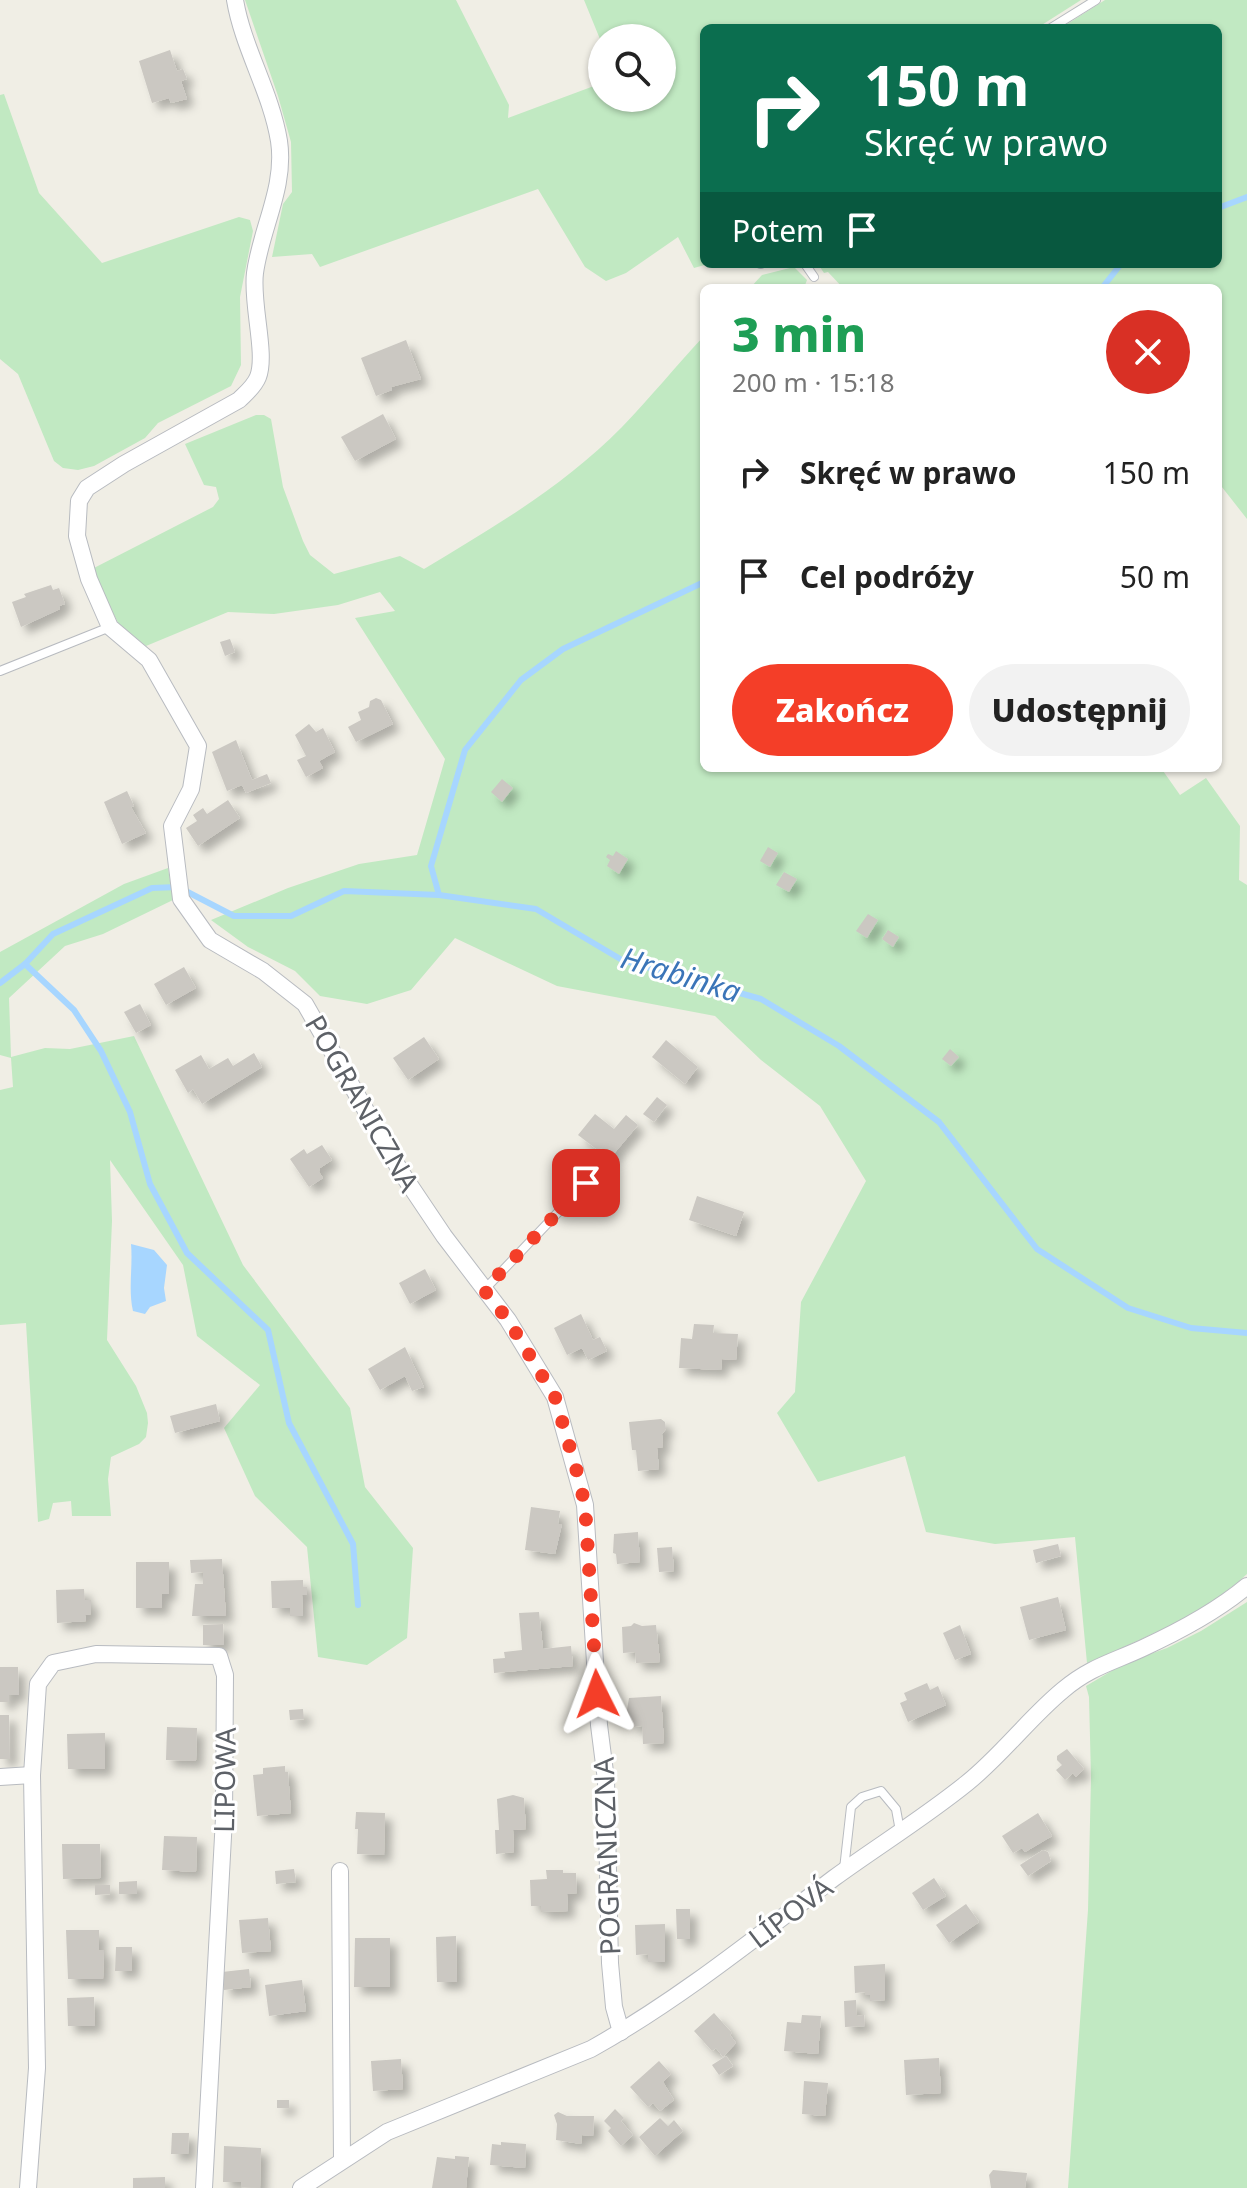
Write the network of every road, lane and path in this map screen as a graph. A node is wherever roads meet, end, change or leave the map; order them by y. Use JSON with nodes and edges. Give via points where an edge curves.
{"nodes":[{"id":1,"x":235,"y":0,"type":"edge"},
{"id":2,"x":1096,"y":0,"type":"edge"},
{"id":3,"x":1057,"y":24,"type":"edge"},
{"id":4,"x":808,"y":268,"type":"edge"},
{"id":5,"x":814,"y":277,"type":"dead end"},
{"id":6,"x":110,"y":627,"type":"junction"},
{"id":7,"x":0,"y":671,"type":"edge"},
{"id":8,"x":586,"y":1183,"type":"dead end"},
{"id":9,"x":484,"y":1290,"type":"junction"},
{"id":10,"x":1247,"y":1586,"type":"edge"},
{"id":11,"x":32,"y":1775,"type":"junction"},
{"id":12,"x":0,"y":1777,"type":"edge"},
{"id":13,"x":900,"y":1831,"type":"junction"},
{"id":14,"x":340,"y":1871,"type":"dead end"},
{"id":15,"x":844,"y":1871,"type":"junction"},
{"id":16,"x":621,"y":2032,"type":"junction"},
{"id":17,"x":342,"y":2159,"type":"junction"},
{"id":18,"x":28,"y":2188,"type":"edge"},
{"id":19,"x":204,"y":2188,"type":"edge"},
{"id":20,"x":301,"y":2188,"type":"edge"}],
"edges":[{"from":1,"to":6,"type":"street","name":"POGRANICZNA","via":[[271,109],[281,162],[255,275],[259,375],[239,400],[124,464],[87,488],[79,501],[77,536]]},
{"from":2,"to":3,"type":"lane"},
{"from":4,"to":5,"type":"lane"},
{"from":6,"to":7,"type":"lane"},
{"from":6,"to":9,"type":"street","name":"POGRANICZNA","via":[[149,660],[198,746],[191,789],[172,826],[181,899],[210,940],[305,1004],[401,1172]]},
{"from":8,"to":9,"type":"lane"},
{"from":9,"to":16,"type":"street","name":"POGRANICZNA","via":[[555,1397],[585,1505],[606,1780],[610,1963]]},
{"from":10,"to":13,"type":"street","name":"LÍPOVÁ","via":[[1181,1629],[1082,1675],[968,1782]]},
{"from":11,"to":12,"type":"street"},
{"from":11,"to":18,"type":"street","name":"LIPOWA","via":[[37,2068]]},
{"from":11,"to":19,"type":"street","name":"LIPOWA","via":[[38,1684],[53,1663],[96,1654],[219,1656],[225,1675],[224,1818]]},
{"from":13,"to":15,"type":"street","name":"LÍPOVÁ"},
{"from":13,"to":15,"type":"lane","via":[[896,1809],[881,1791],[862,1797],[851,1807]]},
{"from":14,"to":17,"type":"street"},
{"from":15,"to":16,"type":"street","name":"LÍPOVÁ"},
{"from":16,"to":17,"type":"street","name":"LÍPOVÁ","via":[[387,2132]]},
{"from":17,"to":20,"type":"street","name":"LÍPOVÁ"}]}
